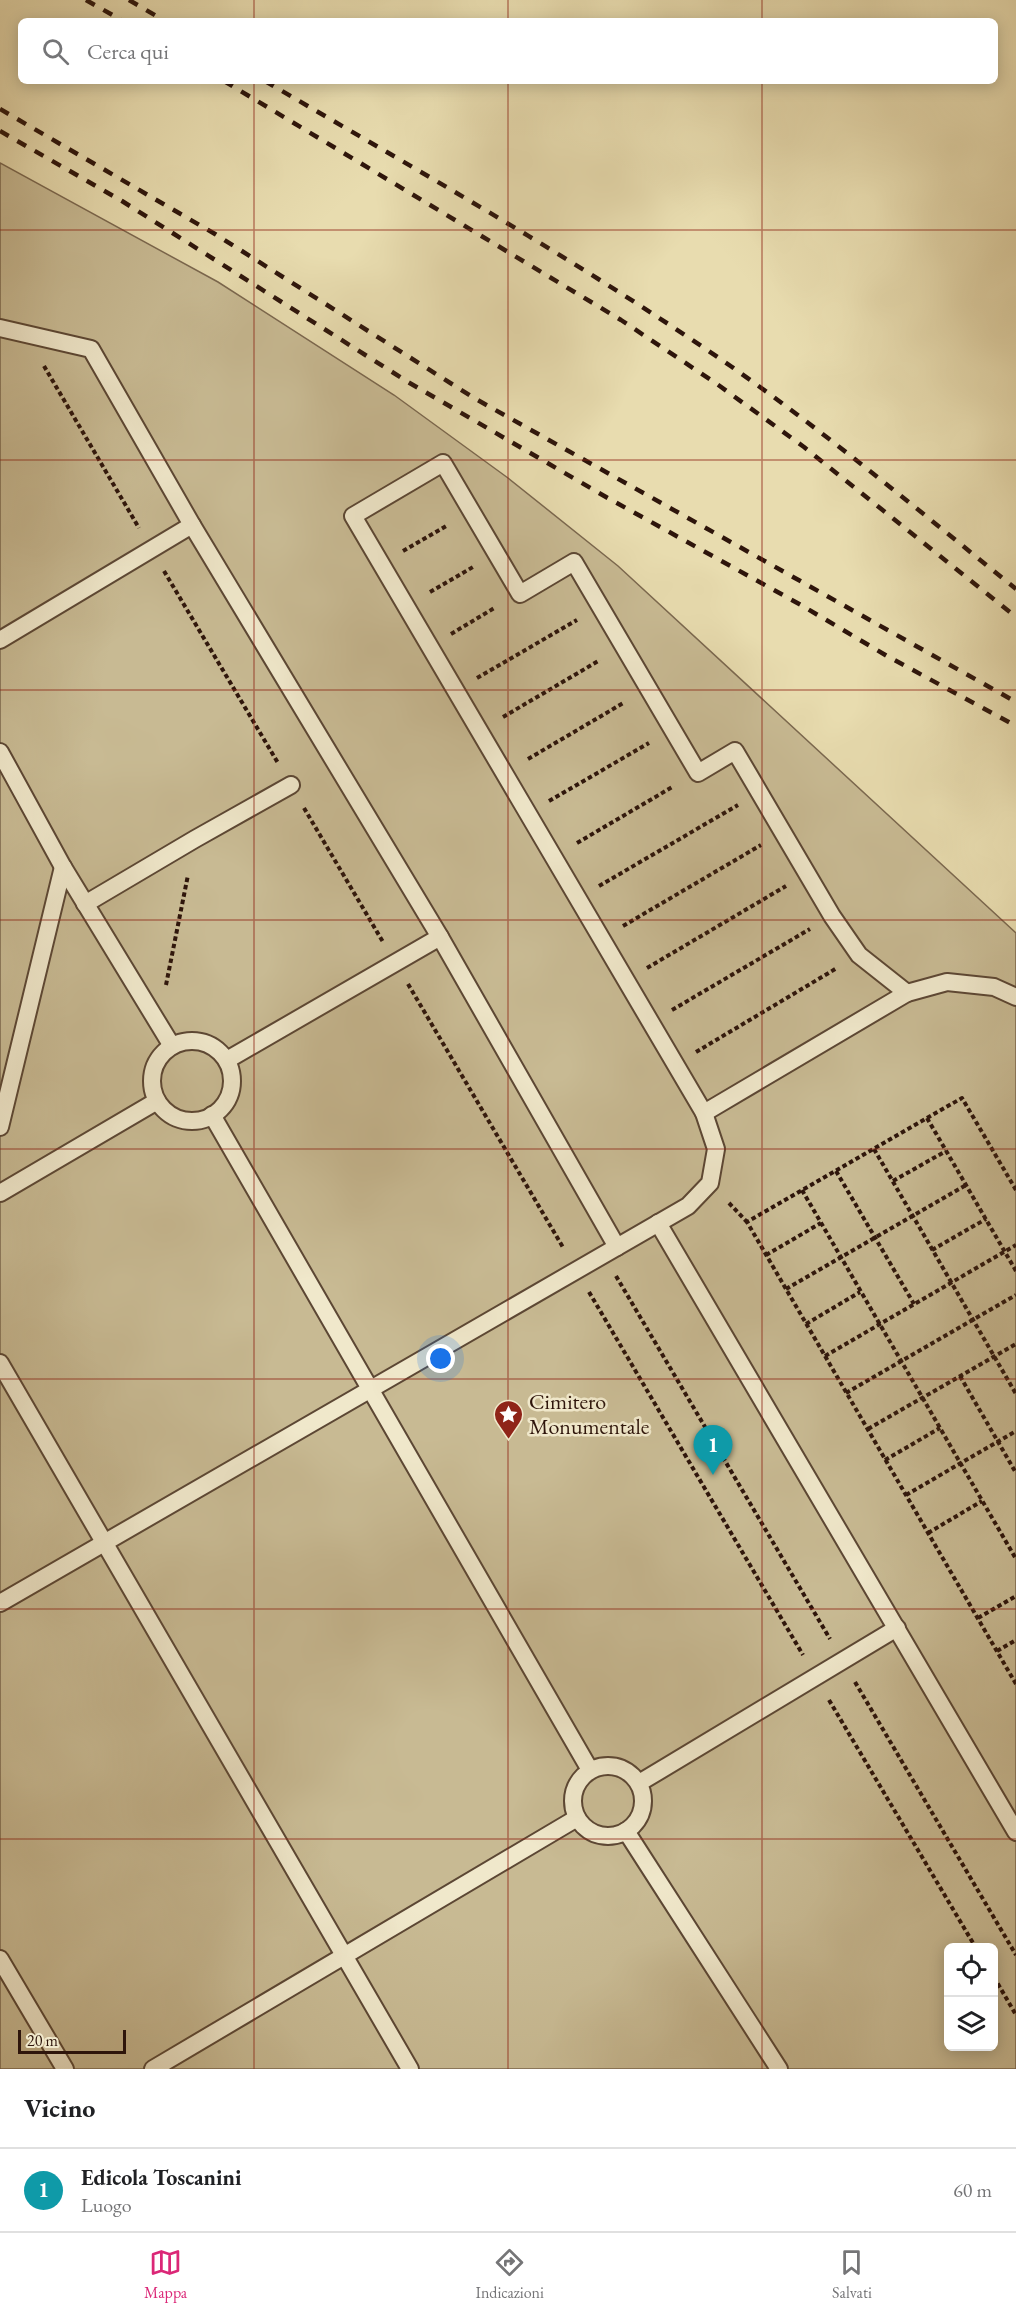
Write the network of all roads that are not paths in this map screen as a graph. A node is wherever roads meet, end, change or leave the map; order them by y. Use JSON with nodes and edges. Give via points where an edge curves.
{"nodes":[{"id":1,"x":0,"y":328,"type":"edge"},
{"id":2,"x":192,"y":525,"type":"junction"},
{"id":3,"x":0,"y":640,"type":"edge"},
{"id":4,"x":1,"y":757,"type":"edge"},
{"id":5,"x":291,"y":785,"type":"road end"},
{"id":6,"x":63,"y":867,"type":"junction"},
{"id":7,"x":85,"y":904,"type":"junction"},
{"id":8,"x":440,"y":937,"type":"junction"},
{"id":9,"x":907,"y":993,"type":"junction"},
{"id":10,"x":1016,"y":997,"type":"edge"},
{"id":11,"x":172,"y":1046,"type":"junction"},
{"id":12,"x":227,"y":1060,"type":"junction"},
{"id":13,"x":157,"y":1101,"type":"junction"},
{"id":14,"x":704,"y":1113,"type":"junction"},
{"id":15,"x":212,"y":1115,"type":"junction"},
{"id":16,"x":0,"y":1127,"type":"edge"},
{"id":17,"x":0,"y":1193,"type":"edge"},
{"id":18,"x":658,"y":1223,"type":"junction"},
{"id":19,"x":610,"y":1251,"type":"junction"},
{"id":20,"x":0,"y":1363,"type":"edge"},
{"id":21,"x":371,"y":1389,"type":"junction"},
{"id":22,"x":104,"y":1543,"type":"junction"},
{"id":23,"x":0,"y":1603,"type":"edge"},
{"id":24,"x":897,"y":1628,"type":"junction"},
{"id":25,"x":590,"y":1770,"type":"junction"},
{"id":26,"x":639,"y":1783,"type":"junction"},
{"id":27,"x":577,"y":1818,"type":"junction"},
{"id":28,"x":626,"y":1831,"type":"junction"},
{"id":29,"x":1016,"y":1832,"type":"edge"},
{"id":30,"x":343,"y":1956,"type":"junction"},
{"id":31,"x":0,"y":1959,"type":"edge"},
{"id":32,"x":65,"y":2069,"type":"edge"},
{"id":33,"x":153,"y":2069,"type":"edge"},
{"id":34,"x":410,"y":2069,"type":"edge"},
{"id":35,"x":779,"y":2069,"type":"edge"}],
"edges":[{"from":1,"to":2,"type":"lane","via":[[92,349]]},
{"from":2,"to":3,"type":"lane"},
{"from":2,"to":8,"type":"lane"},
{"from":4,"to":6,"type":"lane"},
{"from":5,"to":7,"type":"lane"},
{"from":6,"to":7,"type":"lane"},
{"from":6,"to":16,"type":"lane"},
{"from":7,"to":11,"type":"lane"},
{"from":8,"to":12,"type":"lane"},
{"from":8,"to":19,"type":"lane"},
{"from":9,"to":10,"type":"lane","via":[[947,982],[994,987]]},
{"from":9,"to":14,"type":"lane"},
{"from":9,"to":14,"type":"lane","via":[[859,955],[735,751],[698,773],[574,562],[520,594],[443,463],[353,516]]},
{"from":11,"to":12,"type":"lane","via":[[196,1040],[219,1050]]},
{"from":11,"to":13,"type":"lane","via":[[155,1064],[152,1076]]},
{"from":12,"to":15,"type":"lane","via":[[232,1072],[229,1097]]},
{"from":13,"to":15,"type":"lane","via":[[165,1111],[188,1121]]},
{"from":13,"to":17,"type":"lane"},
{"from":14,"to":18,"type":"lane","via":[[716,1149],[710,1183],[688,1206]]},
{"from":15,"to":21,"type":"lane"},
{"from":18,"to":19,"type":"lane"},
{"from":18,"to":24,"type":"lane"},
{"from":19,"to":21,"type":"lane"},
{"from":20,"to":22,"type":"lane"},
{"from":21,"to":22,"type":"lane"},
{"from":21,"to":25,"type":"lane"},
{"from":22,"to":23,"type":"lane"},
{"from":22,"to":30,"type":"lane"},
{"from":24,"to":26,"type":"lane"},
{"from":24,"to":29,"type":"lane"},
{"from":25,"to":26,"type":"lane","via":[[612,1765],[632,1774]]},
{"from":25,"to":27,"type":"lane","via":[[582,1776],[573,1797]]},
{"from":26,"to":28,"type":"lane","via":[[644,1804],[635,1824]]},
{"from":27,"to":28,"type":"lane","via":[[593,1833],[604,1836]]},
{"from":27,"to":30,"type":"lane"},
{"from":28,"to":35,"type":"lane"},
{"from":30,"to":33,"type":"lane"},
{"from":30,"to":34,"type":"lane"},
{"from":31,"to":32,"type":"lane"}]}
